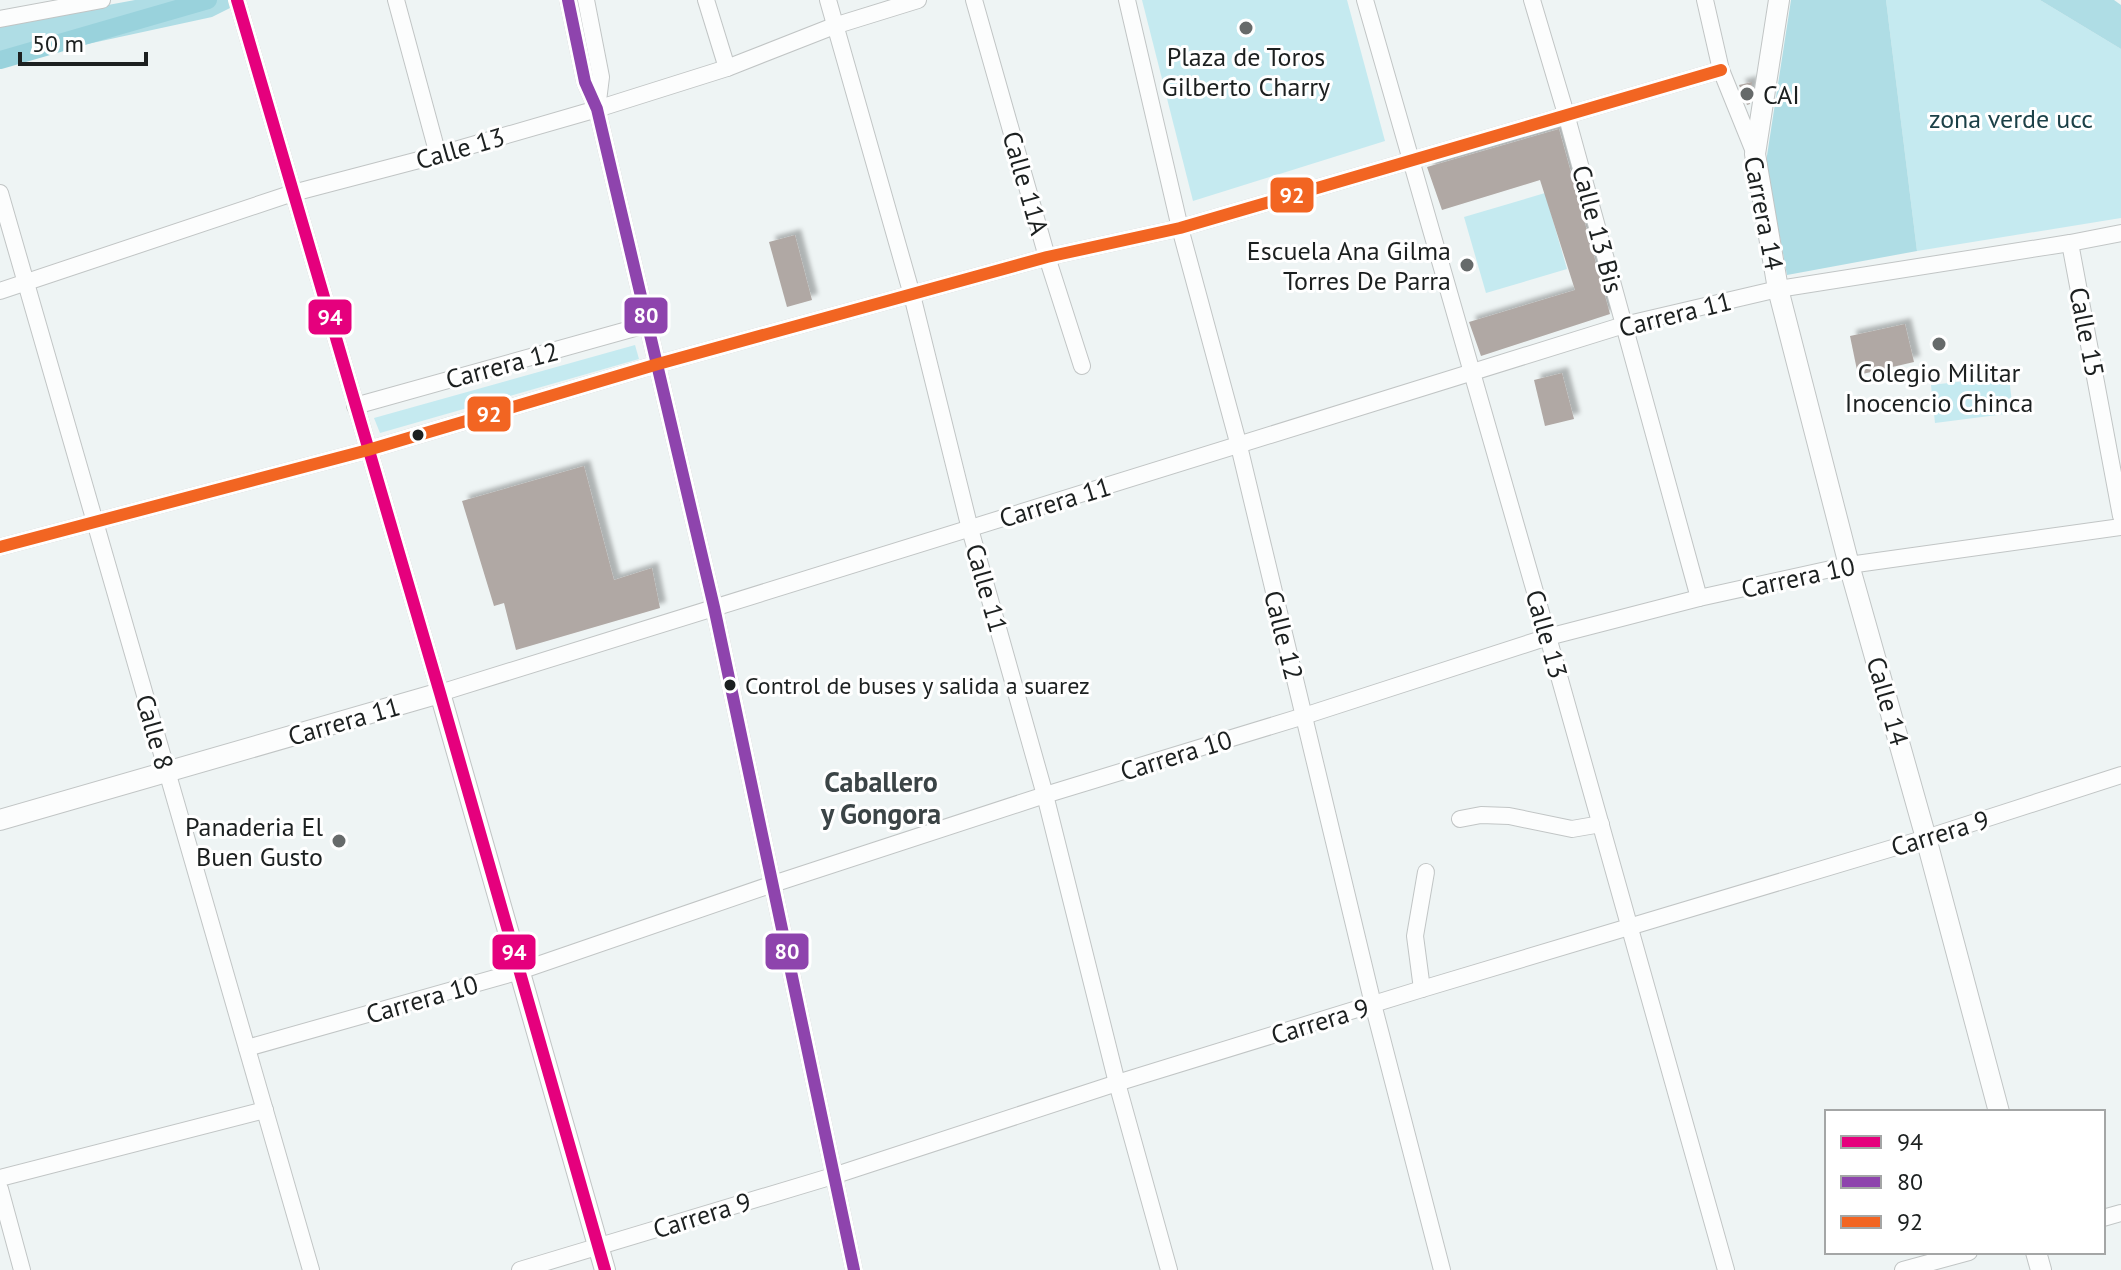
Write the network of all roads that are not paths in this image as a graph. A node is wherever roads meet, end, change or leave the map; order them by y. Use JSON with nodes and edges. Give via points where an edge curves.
{"nodes":[{"id":1,"x":102,"y":0,"type":"edge"},
{"id":2,"x":396,"y":0,"type":"edge"},
{"id":3,"x":568,"y":0,"type":"edge"},
{"id":4,"x":586,"y":0,"type":"edge"},
{"id":5,"x":706,"y":0,"type":"edge"},
{"id":6,"x":828,"y":0,"type":"edge"},
{"id":7,"x":918,"y":0,"type":"edge"},
{"id":8,"x":974,"y":0,"type":"edge"},
{"id":9,"x":1127,"y":0,"type":"edge"},
{"id":10,"x":1365,"y":0,"type":"edge"},
{"id":11,"x":1532,"y":0,"type":"edge"},
{"id":12,"x":1705,"y":0,"type":"edge"},
{"id":13,"x":1779,"y":0,"type":"edge"},
{"id":14,"x":238,"y":5,"type":"edge"},
{"id":15,"x":0,"y":19,"type":"edge"},
{"id":16,"x":834,"y":26,"type":"junction"},
{"id":17,"x":586,"y":47,"type":"junction"},
{"id":18,"x":727,"y":68,"type":"junction"},
{"id":19,"x":1721,"y":70,"type":"junction"},
{"id":20,"x":597,"y":109,"type":"junction"},
{"id":21,"x":1566,"y":114,"type":"junction"},
{"id":22,"x":1755,"y":154,"type":"junction"},
{"id":23,"x":438,"y":155,"type":"junction"},
{"id":24,"x":1411,"y":159,"type":"junction"},
{"id":25,"x":0,"y":193,"type":"edge"},
{"id":26,"x":293,"y":193,"type":"junction"},
{"id":27,"x":1180,"y":228,"type":"junction"},
{"id":28,"x":2121,"y":233,"type":"edge"},
{"id":29,"x":2070,"y":243,"type":"junction"},
{"id":30,"x":1047,"y":257,"type":"junction"},
{"id":31,"x":26,"y":283,"type":"junction"},
{"id":32,"x":1778,"y":289,"type":"junction"},
{"id":33,"x":0,"y":291,"type":"edge"},
{"id":34,"x":912,"y":295,"type":"junction"},
{"id":35,"x":649,"y":324,"type":"junction"},
{"id":36,"x":1624,"y":325,"type":"junction"},
{"id":37,"x":658,"y":364,"type":"junction"},
{"id":38,"x":1082,"y":366,"type":"dead end"},
{"id":39,"x":1472,"y":374,"type":"junction"},
{"id":40,"x":355,"y":406,"type":"junction"},
{"id":41,"x":1239,"y":446,"type":"junction"},
{"id":42,"x":368,"y":450,"type":"junction"},
{"id":43,"x":2121,"y":516,"type":"edge"},
{"id":44,"x":95,"y":521,"type":"junction"},
{"id":45,"x":2121,"y":527,"type":"edge"},
{"id":46,"x":970,"y":529,"type":"junction"},
{"id":47,"x":0,"y":547,"type":"edge"},
{"id":48,"x":1849,"y":565,"type":"junction"},
{"id":49,"x":1699,"y":598,"type":"junction"},
{"id":50,"x":714,"y":607,"type":"junction"},
{"id":51,"x":1548,"y":637,"type":"junction"},
{"id":52,"x":440,"y":693,"type":"junction"},
{"id":53,"x":1304,"y":716,"type":"junction"},
{"id":54,"x":167,"y":772,"type":"junction"},
{"id":55,"x":2121,"y":775,"type":"edge"},
{"id":56,"x":1045,"y":795,"type":"junction"},
{"id":57,"x":1460,"y":819,"type":"dead end"},
{"id":58,"x":0,"y":820,"type":"edge"},
{"id":59,"x":1601,"y":824,"type":"junction"},
{"id":60,"x":1926,"y":838,"type":"junction"},
{"id":61,"x":1426,"y":872,"type":"dead end"},
{"id":62,"x":773,"y":884,"type":"junction"},
{"id":63,"x":1629,"y":926,"type":"junction"},
{"id":64,"x":520,"y":971,"type":"junction"},
{"id":65,"x":1422,"y":989,"type":"junction"},
{"id":66,"x":1373,"y":1004,"type":"junction"},
{"id":67,"x":247,"y":1048,"type":"junction"},
{"id":68,"x":1117,"y":1083,"type":"junction"},
{"id":69,"x":265,"y":1110,"type":"junction"},
{"id":70,"x":1998,"y":1110,"type":"edge"},
{"id":71,"x":833,"y":1176,"type":"junction"},
{"id":72,"x":0,"y":1178,"type":"edge"},
{"id":73,"x":0,"y":1189,"type":"edge"},
{"id":74,"x":598,"y":1246,"type":"junction"},
{"id":75,"x":1962,"y":1254,"type":"edge"},
{"id":76,"x":22,"y":1270,"type":"edge"},
{"id":77,"x":311,"y":1270,"type":"edge"},
{"id":78,"x":520,"y":1270,"type":"edge"},
{"id":79,"x":605,"y":1270,"type":"edge"},
{"id":80,"x":854,"y":1270,"type":"edge"},
{"id":81,"x":1169,"y":1270,"type":"edge"},
{"id":82,"x":1442,"y":1270,"type":"edge"},
{"id":83,"x":1726,"y":1270,"type":"edge"},
{"id":84,"x":1903,"y":1270,"type":"edge"}],
"edges":[{"from":1,"to":15,"type":"street"},
{"from":2,"to":23,"type":"street"},
{"from":3,"to":17,"type":"street"},
{"from":4,"to":17,"type":"street"},
{"from":5,"to":18,"type":"street"},
{"from":6,"to":16,"type":"street","name":"Calle 11"},
{"from":7,"to":16,"type":"street","name":"Calle 13"},
{"from":8,"to":30,"type":"street","name":"Calle 11A"},
{"from":9,"to":27,"type":"street","name":"Calle 12"},
{"from":10,"to":24,"type":"street","name":"Calle 13"},
{"from":11,"to":21,"type":"street","name":"Calle 13 Bis"},
{"from":12,"to":19,"type":"street","name":"Carrera 14"},
{"from":13,"to":22,"type":"street"},
{"from":14,"to":26,"type":"street"},
{"from":16,"to":18,"type":"street","name":"Calle 13"},
{"from":16,"to":34,"type":"street","name":"Calle 11"},
{"from":17,"to":20,"type":"street","via":[[587,91]]},
{"from":18,"to":20,"type":"street","name":"Calle 13"},
{"from":19,"to":21,"type":"street","name":"Carrera 12"},
{"from":19,"to":22,"type":"street","name":"Carrera 14"},
{"from":20,"to":23,"type":"street","name":"Calle 13"},
{"from":20,"to":35,"type":"street"},
{"from":21,"to":24,"type":"street","name":"Carrera 12"},
{"from":21,"to":36,"type":"street","name":"Calle 13 Bis"},
{"from":22,"to":32,"type":"street","name":"Carrera 14"},
{"from":23,"to":26,"type":"street","name":"Calle 13"},
{"from":24,"to":27,"type":"street","name":"Carrera 12"},
{"from":24,"to":39,"type":"street","name":"Calle 13"},
{"from":25,"to":31,"type":"street","name":"Calle 8"},
{"from":26,"to":31,"type":"street","name":"Calle 13"},
{"from":26,"to":40,"type":"street"},
{"from":27,"to":30,"type":"street","name":"Carrera 12"},
{"from":27,"to":41,"type":"street","name":"Calle 12"},
{"from":28,"to":29,"type":"street","name":"Carrera 11"},
{"from":29,"to":32,"type":"street","name":"Carrera 11"},
{"from":29,"to":43,"type":"street","name":"Calle 15"},
{"from":30,"to":34,"type":"street","name":"Carrera 12"},
{"from":30,"to":38,"type":"street","name":"Calle 11A"},
{"from":31,"to":33,"type":"street","name":"Calle 13"},
{"from":31,"to":44,"type":"street","name":"Calle 8"},
{"from":32,"to":36,"type":"street","name":"Carrera 11"},
{"from":32,"to":48,"type":"street","name":"Calle 14"},
{"from":34,"to":37,"type":"street","name":"Carrera 12"},
{"from":34,"to":46,"type":"street","name":"Calle 11"},
{"from":35,"to":37,"type":"street"},
{"from":35,"to":40,"type":"street","name":"Carrera 12"},
{"from":36,"to":39,"type":"street","name":"Carrera 11"},
{"from":36,"to":49,"type":"street","name":"Calle 13 Bis"},
{"from":37,"to":42,"type":"street","name":"Carrera 12"},
{"from":37,"to":50,"type":"street"},
{"from":39,"to":41,"type":"street","name":"Carrera 11"},
{"from":39,"to":51,"type":"street","name":"Calle 13"},
{"from":40,"to":42,"type":"street"},
{"from":41,"to":46,"type":"street","name":"Carrera 11"},
{"from":41,"to":53,"type":"street","name":"Calle 12"},
{"from":42,"to":44,"type":"street","name":"Carrera 12"},
{"from":42,"to":52,"type":"street"},
{"from":44,"to":47,"type":"street","name":"Carrera 12"},
{"from":44,"to":54,"type":"street","name":"Calle 8"},
{"from":45,"to":48,"type":"street","name":"Carrera 10"},
{"from":46,"to":50,"type":"street","name":"Carrera 11"},
{"from":46,"to":56,"type":"street","name":"Calle 11"},
{"from":48,"to":49,"type":"street","name":"Carrera 10"},
{"from":48,"to":60,"type":"street","name":"Calle 14"},
{"from":49,"to":51,"type":"street","name":"Carrera 10"},
{"from":50,"to":52,"type":"street","name":"Carrera 11"},
{"from":50,"to":62,"type":"street"},
{"from":51,"to":53,"type":"street","name":"Carrera 10"},
{"from":51,"to":59,"type":"street","name":"Calle 13"},
{"from":52,"to":54,"type":"street","name":"Carrera 11"},
{"from":52,"to":64,"type":"street"},
{"from":53,"to":56,"type":"street","name":"Carrera 10"},
{"from":53,"to":66,"type":"street","name":"Calle 12"},
{"from":54,"to":58,"type":"street","name":"Carrera 11"},
{"from":54,"to":67,"type":"street","name":"Calle 8"},
{"from":55,"to":60,"type":"street","name":"Carrera 9"},
{"from":56,"to":62,"type":"street","name":"Carrera 10"},
{"from":56,"to":68,"type":"street","name":"Calle 11"},
{"from":57,"to":59,"type":"street","via":[[1509,816],[1572,829]]},
{"from":59,"to":63,"type":"street","name":"Calle 13"},
{"from":60,"to":63,"type":"street","name":"Carrera 9"},
{"from":60,"to":70,"type":"street","name":"Calle 14"},
{"from":61,"to":65,"type":"street","via":[[1415,936]]},
{"from":62,"to":64,"type":"street","name":"Carrera 10"},
{"from":62,"to":71,"type":"street"},
{"from":63,"to":65,"type":"street","name":"Carrera 9"},
{"from":63,"to":83,"type":"street","name":"Calle 13"},
{"from":64,"to":67,"type":"street","name":"Carrera 10"},
{"from":64,"to":74,"type":"street"},
{"from":65,"to":66,"type":"street","name":"Carrera 9"},
{"from":66,"to":68,"type":"street","name":"Carrera 9"},
{"from":66,"to":82,"type":"street","name":"Calle 12"},
{"from":67,"to":69,"type":"street","name":"Calle 8"},
{"from":68,"to":71,"type":"street","name":"Carrera 9"},
{"from":68,"to":81,"type":"street","name":"Calle 11"},
{"from":69,"to":72,"type":"street"},
{"from":69,"to":77,"type":"street","name":"Calle 8"},
{"from":71,"to":74,"type":"street","name":"Carrera 9"},
{"from":71,"to":80,"type":"street"},
{"from":73,"to":76,"type":"street"},
{"from":74,"to":78,"type":"street","name":"Carrera 9"},
{"from":74,"to":79,"type":"street"},
{"from":75,"to":84,"type":"street"}]}
